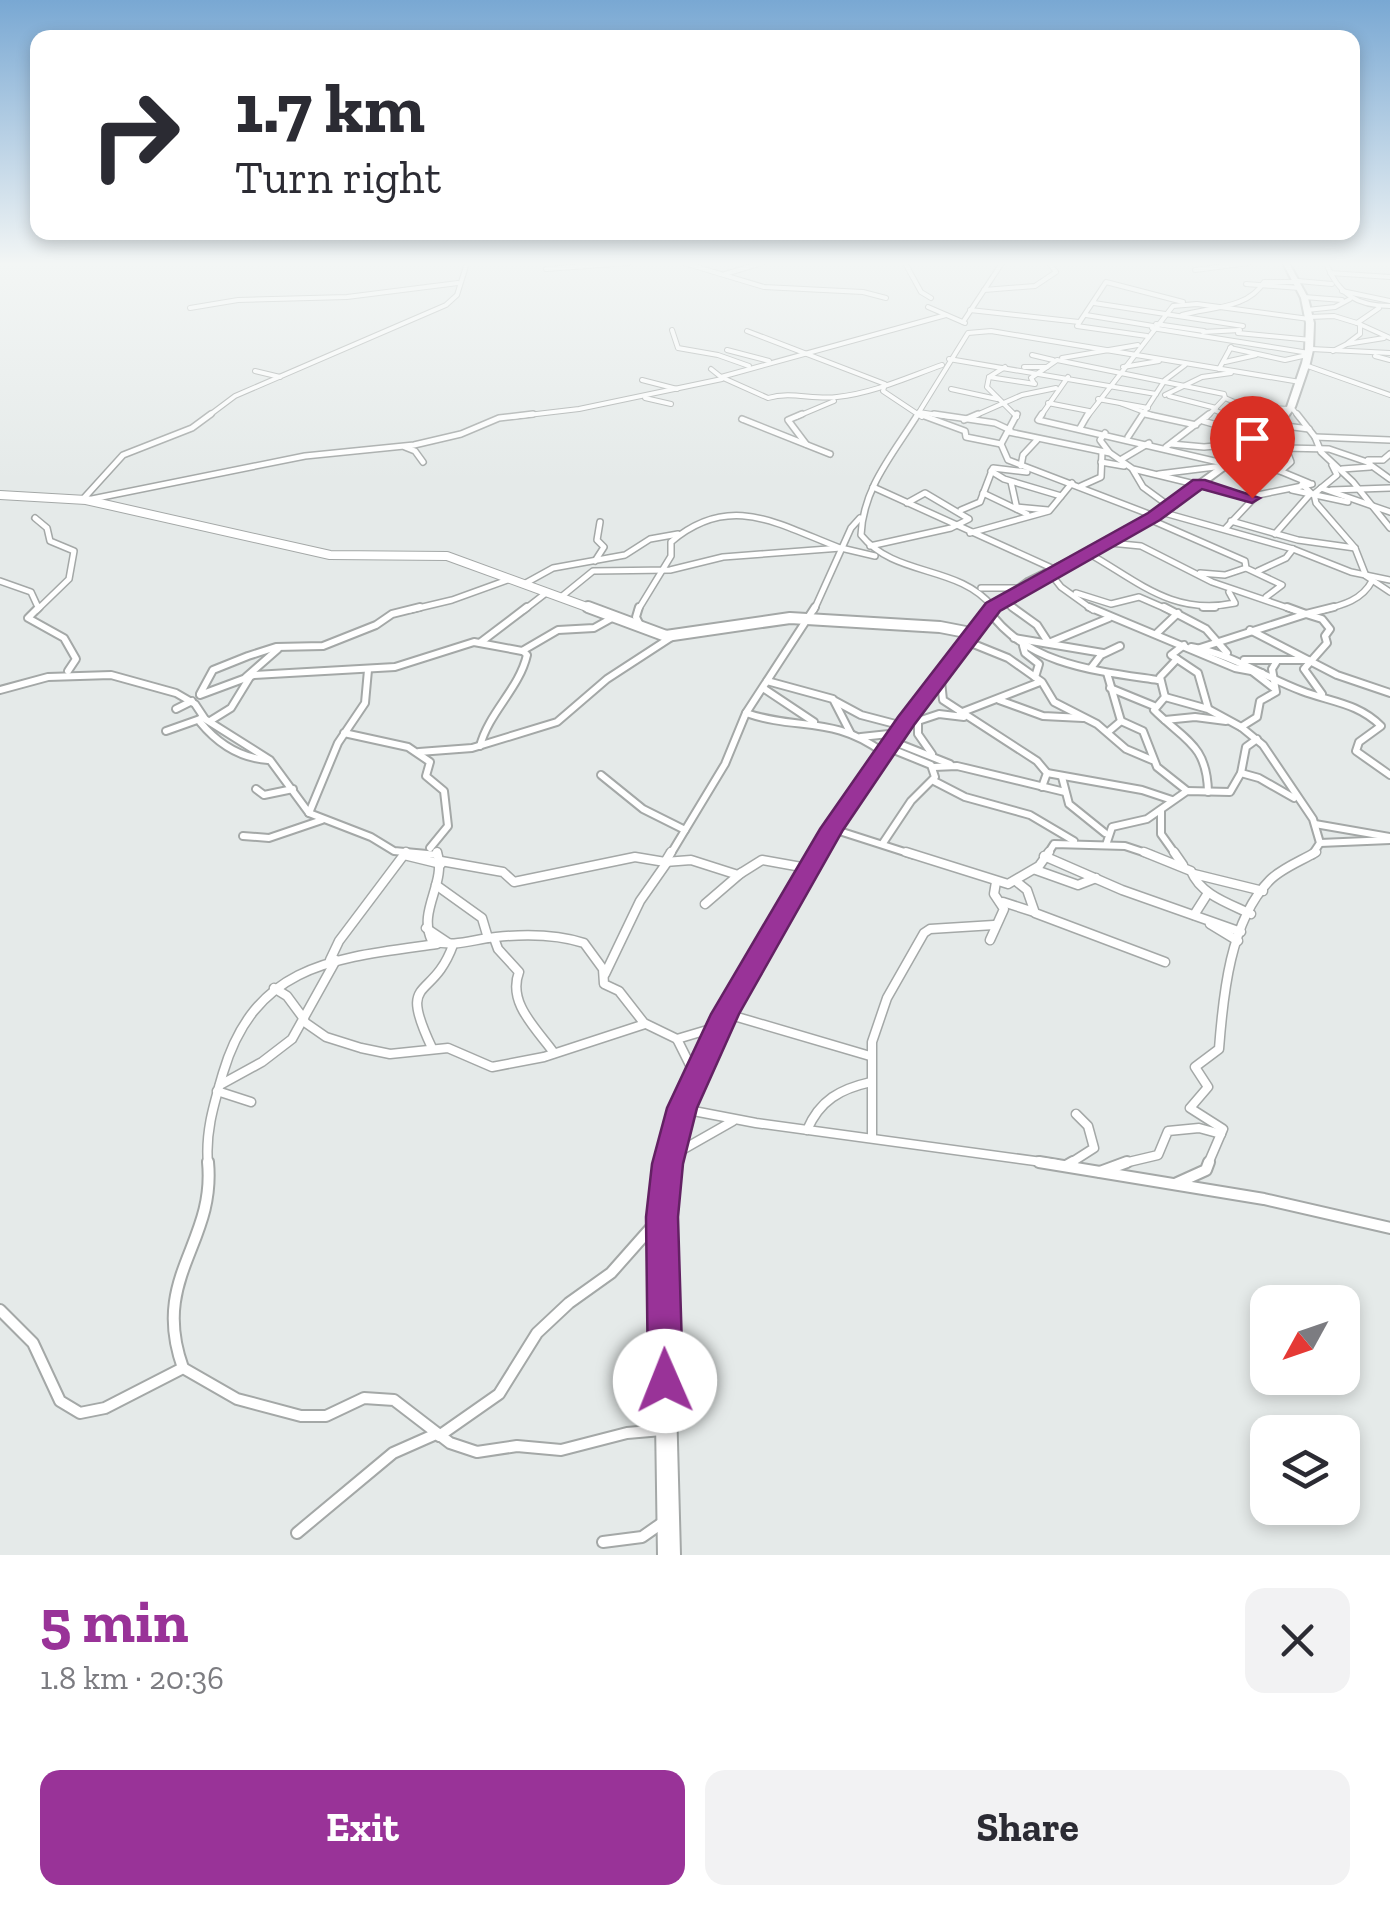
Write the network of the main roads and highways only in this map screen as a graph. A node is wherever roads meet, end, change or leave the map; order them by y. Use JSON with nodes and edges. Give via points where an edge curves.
{"nodes":[{"id":1,"x":1307,"y":336,"type":"edge"},
{"id":2,"x":670,"y":1555,"type":"edge"}],
"edges":[{"from":1,"to":2,"type":"highway","via":[[1300,382],[1278,425],[1158,513],[995,606],[968,636],[832,829],[722,1020],[682,1108],[662,1217]]}]}
